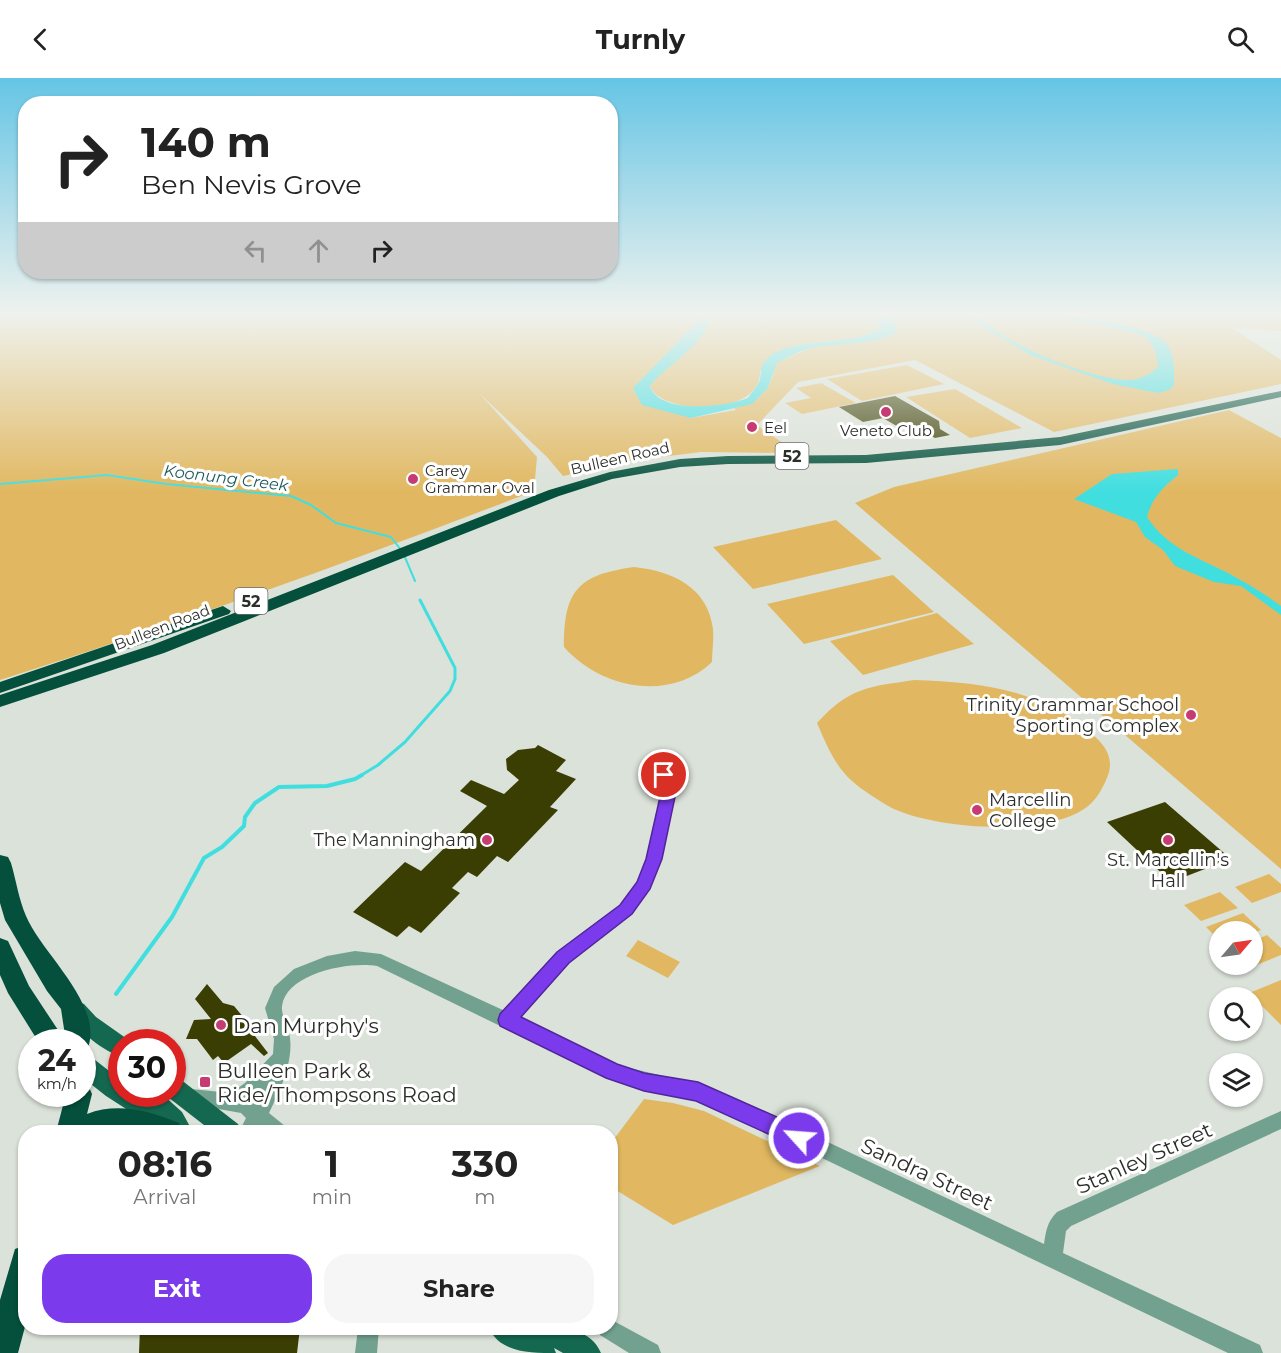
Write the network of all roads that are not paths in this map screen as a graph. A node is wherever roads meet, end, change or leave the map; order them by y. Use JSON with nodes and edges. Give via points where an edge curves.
{"nodes":[{"id":1,"x":1281,"y":388,"type":"edge"},
{"id":2,"x":1281,"y":394,"type":"edge"},
{"id":3,"x":433,"y":538,"type":"junction"},
{"id":4,"x":70,"y":672,"type":"junction"},
{"id":5,"x":0,"y":688,"type":"edge"},
{"id":6,"x":0,"y":701,"type":"edge"},
{"id":7,"x":0,"y":712,"type":"edge"},
{"id":8,"x":664,"y":775,"type":"dead end"},
{"id":9,"x":0,"y":863,"type":"edge"},
{"id":10,"x":0,"y":948,"type":"edge"},
{"id":11,"x":73,"y":1005,"type":"junction"},
{"id":12,"x":507,"y":1020,"type":"junction"},
{"id":13,"x":46,"y":1029,"type":"edge"},
{"id":14,"x":76,"y":1029,"type":"edge"},
{"id":15,"x":108,"y":1038,"type":"edge"},
{"id":16,"x":279,"y":1057,"type":"junction"},
{"id":17,"x":96,"y":1075,"type":"edge"},
{"id":18,"x":186,"y":1093,"type":"edge"},
{"id":19,"x":186,"y":1097,"type":"edge"},
{"id":20,"x":234,"y":1102,"type":"junction"},
{"id":21,"x":76,"y":1107,"type":"edge"},
{"id":22,"x":160,"y":1107,"type":"edge"},
{"id":23,"x":258,"y":1114,"type":"junction"},
{"id":24,"x":1281,"y":1120,"type":"edge"},
{"id":25,"x":71,"y":1125,"type":"edge"},
{"id":26,"x":95,"y":1125,"type":"edge"},
{"id":27,"x":138,"y":1125,"type":"edge"},
{"id":28,"x":173,"y":1125,"type":"edge"},
{"id":29,"x":177,"y":1125,"type":"edge"},
{"id":30,"x":221,"y":1125,"type":"edge"},
{"id":31,"x":252,"y":1125,"type":"edge"},
{"id":32,"x":271,"y":1125,"type":"edge"},
{"id":33,"x":1052,"y":1257,"type":"junction"},
{"id":34,"x":18,"y":1291,"type":"edge"},
{"id":35,"x":618,"y":1334,"type":"edge"},
{"id":36,"x":368,"y":1335,"type":"edge"},
{"id":37,"x":513,"y":1335,"type":"edge"},
{"id":38,"x":558,"y":1335,"type":"edge"},
{"id":39,"x":2,"y":1353,"type":"edge"},
{"id":40,"x":366,"y":1353,"type":"edge"},
{"id":41,"x":543,"y":1353,"type":"edge"},
{"id":42,"x":588,"y":1353,"type":"edge"},
{"id":43,"x":650,"y":1353,"type":"edge"},
{"id":44,"x":1252,"y":1353,"type":"edge"}],
"edges":[{"from":1,"to":3,"type":"highway","name":"Bulleen Road","number":"52","via":[[1033,440],[861,454],[704,456],[650,462],[579,477]]},
{"from":2,"to":3,"type":"highway","name":"Bulleen Road","number":"52","via":[[1033,445],[866,459],[706,461],[646,469],[560,491]]},
{"from":3,"to":4,"type":"highway","name":"Bulleen Road","number":"52"},
{"from":3,"to":4,"type":"highway","name":"Bulleen Road","number":"52","via":[[111,666]]},
{"from":4,"to":5,"type":"highway","name":"Bulleen Road","number":"52"},
{"from":4,"to":6,"type":"highway","name":"Bulleen Road","number":"52"},
{"from":4,"to":7,"type":"highway"},
{"from":8,"to":12,"type":"street","via":[[667,797],[654,859],[644,885],[626,910],[563,958]]},
{"from":9,"to":11,"type":"highway","via":[[15,920]]},
{"from":10,"to":13,"type":"highway","via":[[20,993]]},
{"from":11,"to":14,"type":"highway"},
{"from":11,"to":15,"type":"main road"},
{"from":12,"to":16,"type":"street","name":"Sandra Street","via":[[387,962],[368,957],[341,960],[301,974],[277,996],[273,1009],[281,1034]]},
{"from":12,"to":33,"type":"street","name":"Sandra Street","via":[[628,1078],[709,1096]]},
{"from":16,"to":20,"type":"street","via":[[266,1076]]},
{"from":16,"to":23,"type":"street","name":"Sandra Street","via":[[272,1088]]},
{"from":17,"to":28,"type":"main road"},
{"from":18,"to":20,"type":"street"},
{"from":19,"to":30,"type":"main road"},
{"from":20,"to":23,"type":"street"},
{"from":21,"to":25,"type":"highway"},
{"from":22,"to":29,"type":"main road"},
{"from":23,"to":31,"type":"street","name":"Sandra Street"},
{"from":23,"to":32,"type":"street"},
{"from":24,"to":33,"type":"street","name":"Stanley Street","via":[[1064,1219],[1057,1226]]},
{"from":26,"to":27,"type":"highway","via":[[116,1120]]},
{"from":33,"to":44,"type":"street","name":"Sandra Street"},
{"from":34,"to":39,"type":"highway"},
{"from":35,"to":43,"type":"street"},
{"from":36,"to":40,"type":"street"},
{"from":37,"to":41,"type":"main road"},
{"from":38,"to":42,"type":"main road"}]}
